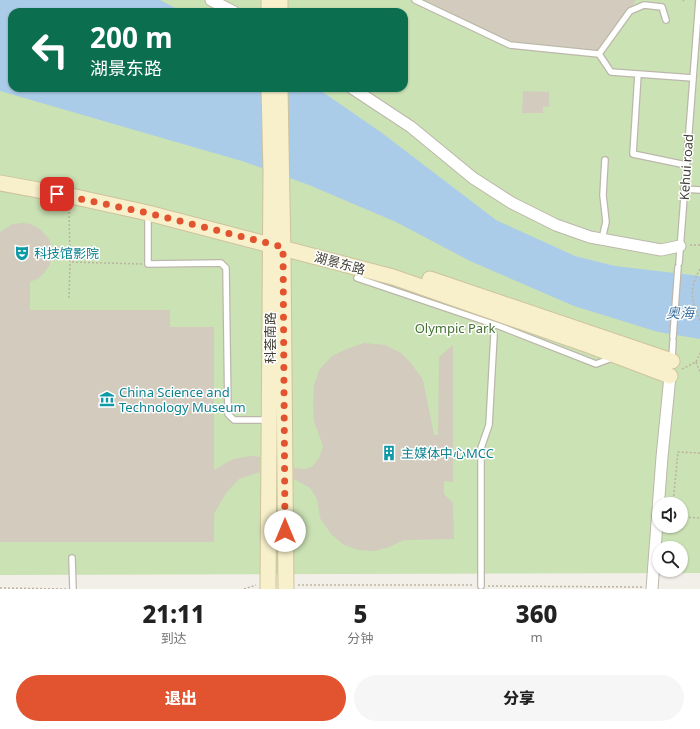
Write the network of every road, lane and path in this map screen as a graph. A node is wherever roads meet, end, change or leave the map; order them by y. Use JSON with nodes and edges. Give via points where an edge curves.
{"nodes":[{"id":1,"x":212,"y":0,"type":"edge"},
{"id":2,"x":415,"y":0,"type":"edge"},
{"id":3,"x":699,"y":0,"type":"edge"},
{"id":4,"x":227,"y":8,"type":"edge"},
{"id":5,"x":666,"y":20,"type":"dead end"},
{"id":6,"x":599,"y":54,"type":"junction"},
{"id":7,"x":638,"y":74,"type":"junction"},
{"id":8,"x":693,"y":78,"type":"junction"},
{"id":9,"x":269,"y":92,"type":"edge"},
{"id":10,"x":280,"y":92,"type":"edge"},
{"id":11,"x":358,"y":92,"type":"edge"},
{"id":12,"x":605,"y":160,"type":"dead end"},
{"id":13,"x":686,"y":165,"type":"junction"},
{"id":14,"x":276,"y":173,"type":"junction"},
{"id":15,"x":0,"y":174,"type":"edge"},
{"id":16,"x":0,"y":183,"type":"edge"},
{"id":17,"x":684,"y":189,"type":"junction"},
{"id":18,"x":700,"y":190,"type":"edge"},
{"id":19,"x":71,"y":196,"type":"junction"},
{"id":20,"x":148,"y":213,"type":"junction"},
{"id":21,"x":602,"y":239,"type":"junction"},
{"id":22,"x":276,"y":241,"type":"junction"},
{"id":23,"x":680,"y":246,"type":"junction"},
{"id":24,"x":70,"y":262,"type":"junction"},
{"id":25,"x":148,"y":264,"type":"junction"},
{"id":26,"x":700,"y":269,"type":"edge"},
{"id":27,"x":357,"y":278,"type":"dead end"},
{"id":28,"x":70,"y":298,"type":"dead end"},
{"id":29,"x":700,"y":321,"type":"edge"},
{"id":30,"x":494,"y":335,"type":"dead end"},
{"id":31,"x":700,"y":353,"type":"edge"},
{"id":32,"x":628,"y":355,"type":"junction"},
{"id":33,"x":696,"y":362,"type":"junction"},
{"id":34,"x":671,"y":369,"type":"junction"},
{"id":35,"x":700,"y":372,"type":"edge"},
{"id":36,"x":269,"y":420,"type":"junction"},
{"id":37,"x":700,"y":453,"type":"edge"},
{"id":38,"x":674,"y":497,"type":"edge"},
{"id":39,"x":688,"y":517,"type":"edge"},
{"id":40,"x":700,"y":518,"type":"edge"},
{"id":41,"x":72,"y":558,"type":"dead end"},
{"id":42,"x":268,"y":586,"type":"edge"},
{"id":43,"x":481,"y":586,"type":"junction"},
{"id":44,"x":286,"y":587,"type":"edge"},
{"id":45,"x":0,"y":588,"type":"edge"},
{"id":46,"x":649,"y":588,"type":"edge"},
{"id":47,"x":73,"y":589,"type":"edge"},
{"id":48,"x":244,"y":589,"type":"edge"}],
"edges":[{"from":1,"to":4,"type":"street"},
{"from":2,"to":6,"type":"lane","via":[[510,45]]},
{"from":3,"to":8,"type":"lane","name":"Kehui road"},
{"from":5,"to":6,"type":"lane","via":[[662,7],[644,5],[630,12]]},
{"from":6,"to":7,"type":"lane","via":[[611,72]]},
{"from":7,"to":8,"type":"lane"},
{"from":7,"to":13,"type":"lane","via":[[633,154]]},
{"from":8,"to":13,"type":"lane","name":"Kehui road"},
{"from":9,"to":14,"type":"street","name":"科荟南路"},
{"from":10,"to":14,"type":"street","name":"科荟南路"},
{"from":11,"to":21,"type":"street","via":[[410,127],[473,178],[512,203],[556,225]]},
{"from":12,"to":21,"type":"lane","via":[[603,195],[606,222]]},
{"from":13,"to":17,"type":"lane","name":"Kehui road"},
{"from":14,"to":22,"type":"street","name":"科荟南路"},
{"from":15,"to":22,"type":"street","name":"湖景东路","via":[[105,194]]},
{"from":16,"to":19,"type":"street","name":"湖景东路"},
{"from":17,"to":18,"type":"lane"},
{"from":17,"to":23,"type":"lane","name":"Kehui road"},
{"from":19,"to":20,"type":"street","name":"湖景东路"},
{"from":19,"to":24,"type":"path"},
{"from":20,"to":22,"type":"street","name":"湖景东路"},
{"from":20,"to":25,"type":"lane"},
{"from":21,"to":23,"type":"street","via":[[661,250]]},
{"from":22,"to":32,"type":"street","name":"湖景东路","via":[[401,269]]},
{"from":22,"to":36,"type":"street","name":"科荟南路","via":[[270,262]]},
{"from":22,"to":44,"type":"street","name":"科荟南路"},
{"from":23,"to":34,"type":"lane","name":"Kehui road"},
{"from":24,"to":25,"type":"path"},
{"from":24,"to":28,"type":"path"},
{"from":25,"to":36,"type":"lane","via":[[221,263],[226,268],[228,414],[234,420]]},
{"from":26,"to":29,"type":"path","via":[[694,281],[692,297]]},
{"from":27,"to":32,"type":"lane","via":[[499,326],[596,364]]},
{"from":30,"to":43,"type":"lane","via":[[489,425],[481,448]]},
{"from":31,"to":33,"type":"path"},
{"from":32,"to":34,"type":"street","name":"湖景东路"},
{"from":33,"to":34,"type":"path","via":[[684,368]]},
{"from":33,"to":35,"type":"path"},
{"from":34,"to":46,"type":"street","name":"Kehui road"},
{"from":36,"to":42,"type":"street","name":"科荟南路"},
{"from":37,"to":38,"type":"path","via":[[678,452]]},
{"from":39,"to":40,"type":"path"},
{"from":41,"to":47,"type":"lane"},
{"from":42,"to":48,"type":"path","via":[[256,585]]},
{"from":43,"to":44,"type":"path"},
{"from":43,"to":46,"type":"path"},
{"from":45,"to":47,"type":"path"}]}
